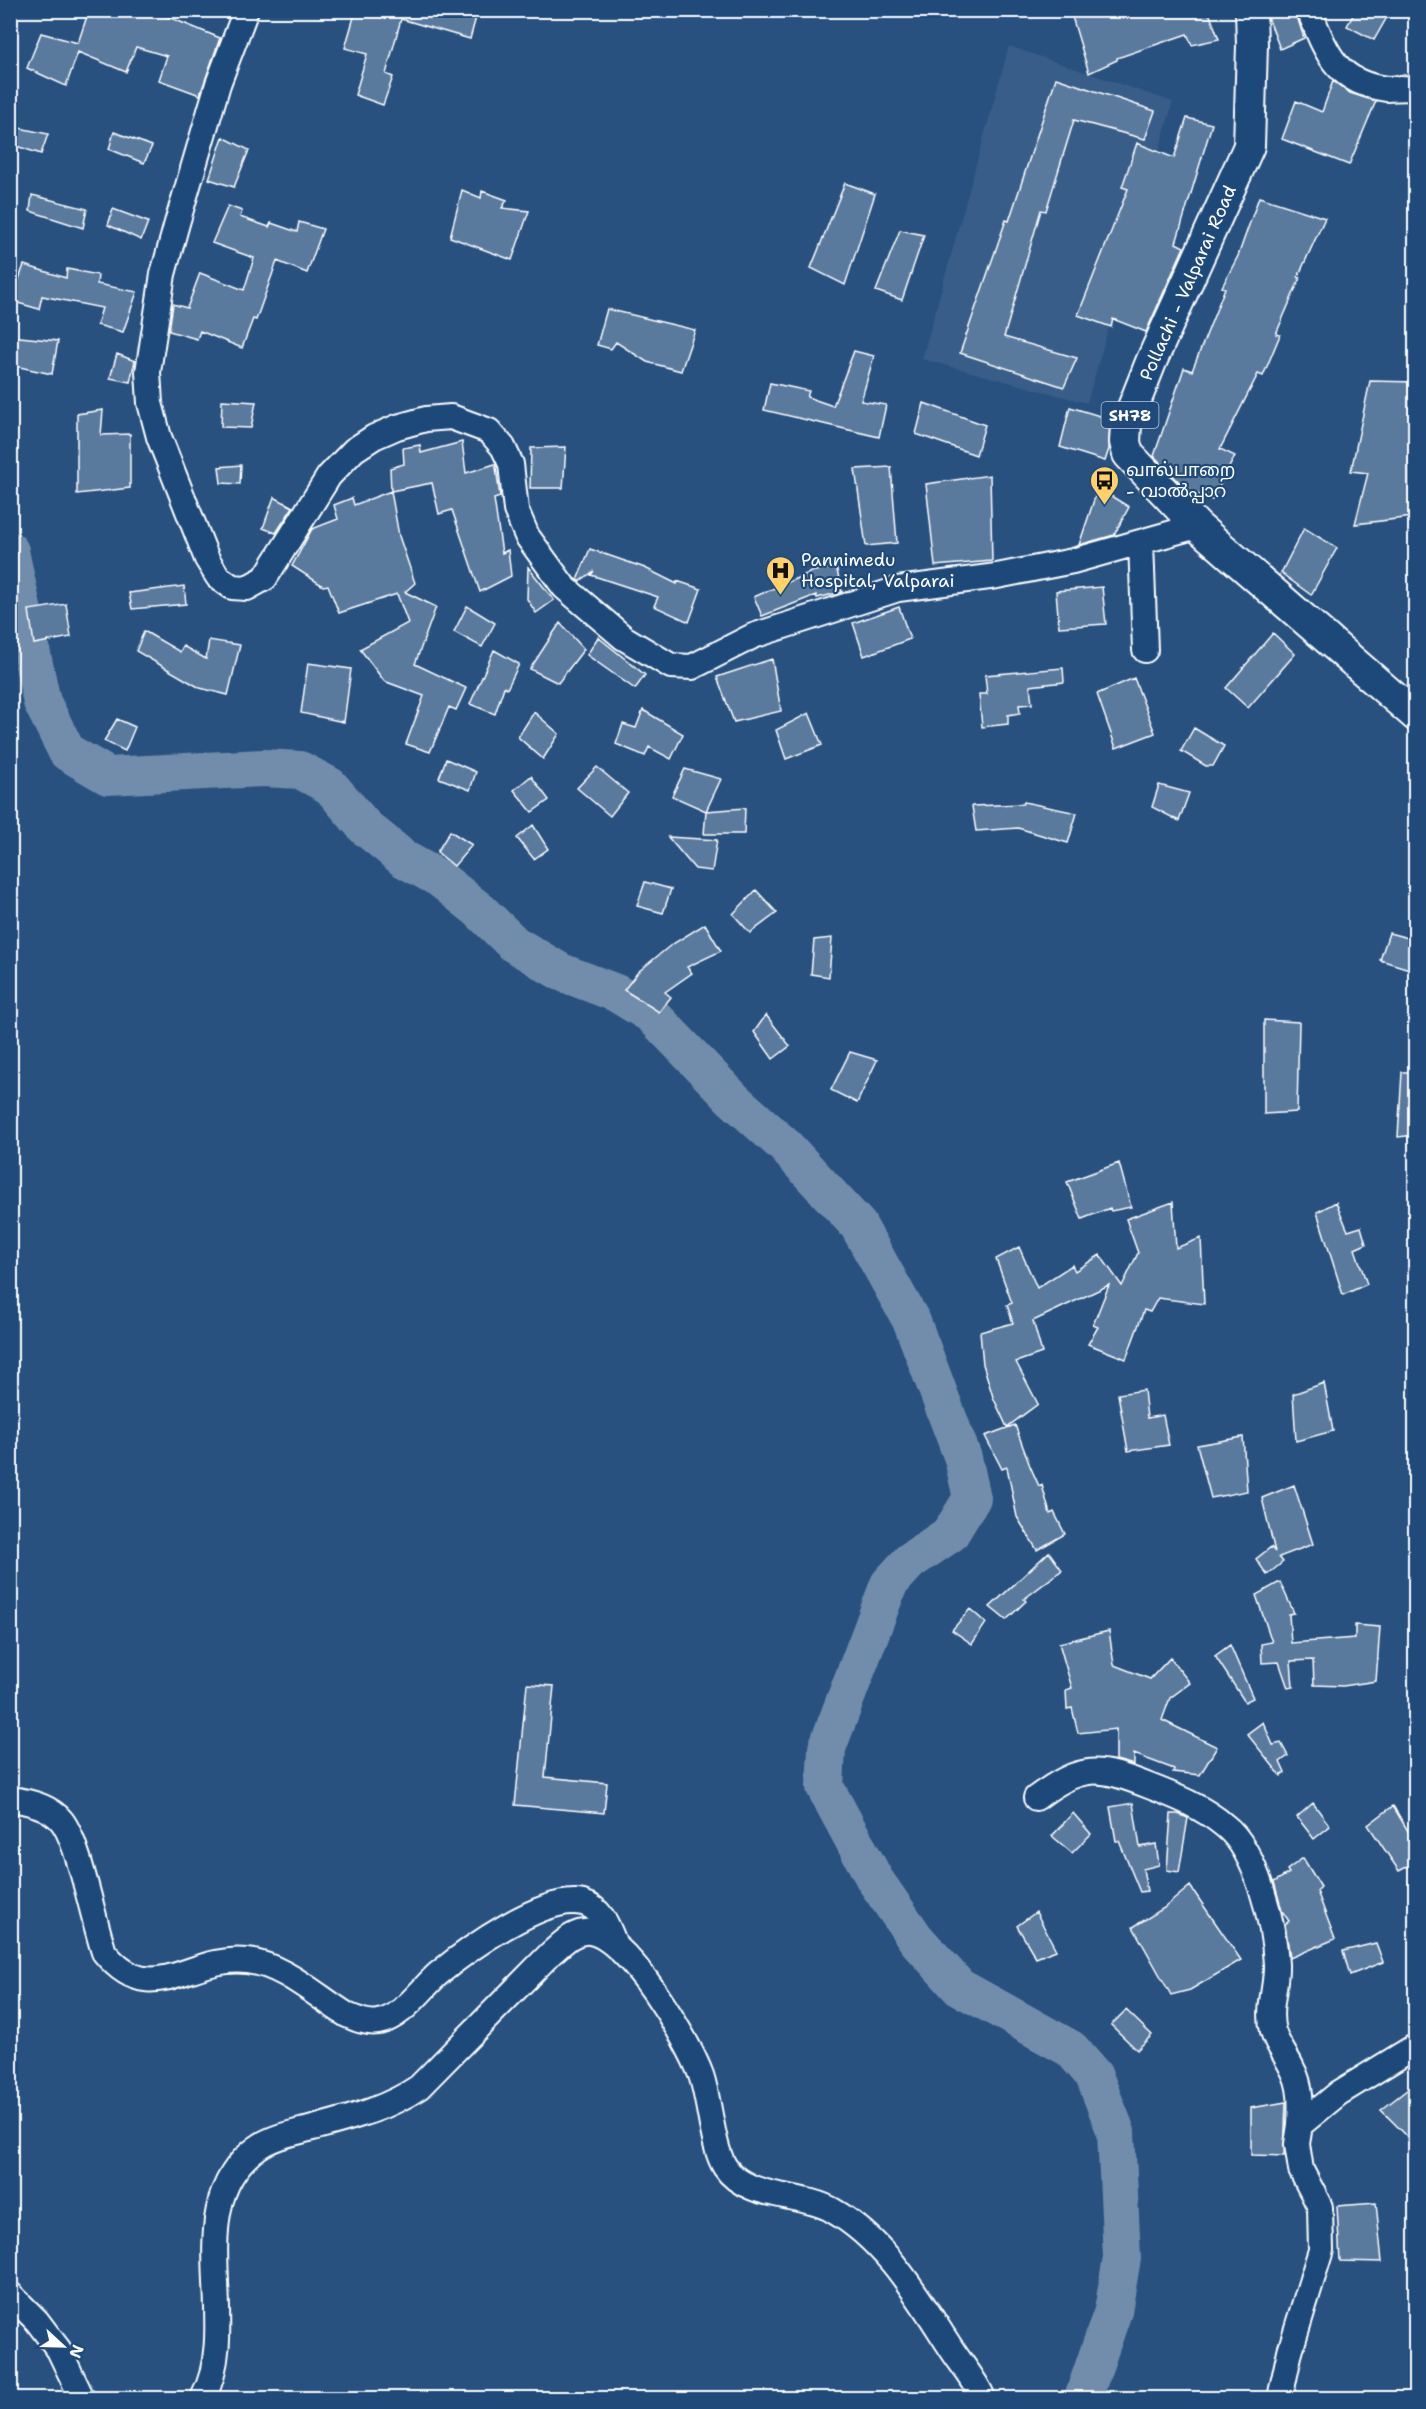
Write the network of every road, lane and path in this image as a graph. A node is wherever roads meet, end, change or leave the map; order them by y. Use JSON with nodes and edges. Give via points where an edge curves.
{"nodes":[{"id":1,"x":246,"y":10,"type":"edge"},
{"id":2,"x":1251,"y":10,"type":"edge"},
{"id":3,"x":1309,"y":10,"type":"edge"},
{"id":4,"x":1416,"y":89,"type":"edge"},
{"id":5,"x":1197,"y":526,"type":"junction"},
{"id":6,"x":1141,"y":542,"type":"junction"},
{"id":7,"x":1145,"y":650,"type":"dead end"},
{"id":8,"x":1416,"y":716,"type":"edge"},
{"id":9,"x":10,"y":1798,"type":"edge"},
{"id":10,"x":1036,"y":1798,"type":"dead end"},
{"id":11,"x":615,"y":1945,"type":"junction"},
{"id":12,"x":1416,"y":2046,"type":"edge"},
{"id":13,"x":1300,"y":2125,"type":"junction"},
{"id":14,"x":10,"y":2294,"type":"edge"},
{"id":15,"x":82,"y":2398,"type":"edge"},
{"id":16,"x":203,"y":2398,"type":"edge"},
{"id":17,"x":983,"y":2398,"type":"edge"},
{"id":18,"x":1280,"y":2398,"type":"edge"}],
"edges":[{"from":1,"to":6,"type":"street","via":[[215,94],[163,274],[148,372],[150,403],[159,437],[207,559],[218,577],[232,587],[248,588],[265,578],[329,476],[354,450],[397,427],[451,417],[489,431],[503,447],[511,464],[516,510],[526,536],[564,587],[624,638],[671,666],[692,667],[753,636],[898,589],[998,576]]},
{"from":2,"to":5,"type":"main road","name":"Pollachi - Valparai Road","number":"SH78","via":[[1249,146],[1126,425],[1128,454]]},
{"from":3,"to":4,"type":"street","via":[[1330,61],[1345,74],[1373,86]]},
{"from":5,"to":6,"type":"street"},
{"from":5,"to":8,"type":"main road","name":"Pollachi - Valparai Road","number":"SH78"},
{"from":6,"to":7,"type":"street"},
{"from":9,"to":11,"type":"street","via":[[27,1801],[61,1820],[71,1839],[104,1952],[130,1976],[150,1982],[224,1960],[247,1961],[267,1965],[347,2015],[378,2022],[398,2012],[463,1954],[546,1907],[584,1903],[598,1911]]},
{"from":10,"to":13,"type":"street","via":[[1075,1775],[1110,1771],[1193,1805],[1228,1827],[1253,1866],[1269,1917],[1276,1964],[1273,2030],[1301,2091]]},
{"from":11,"to":16,"type":"street","via":[[588,1932],[574,1935],[496,2007],[419,2087],[379,2109],[283,2136],[259,2146],[241,2161],[225,2185],[218,2213],[216,2345]]},
{"from":11,"to":17,"type":"street","via":[[646,1980],[686,2043],[700,2074],[724,2165],[734,2179],[816,2202],[853,2223],[900,2271]]},
{"from":12,"to":13,"type":"street","via":[[1339,2093]]},
{"from":13,"to":18,"type":"street","via":[[1301,2170],[1320,2206],[1321,2250]]},
{"from":14,"to":15,"type":"street","via":[[59,2350]]}]}
